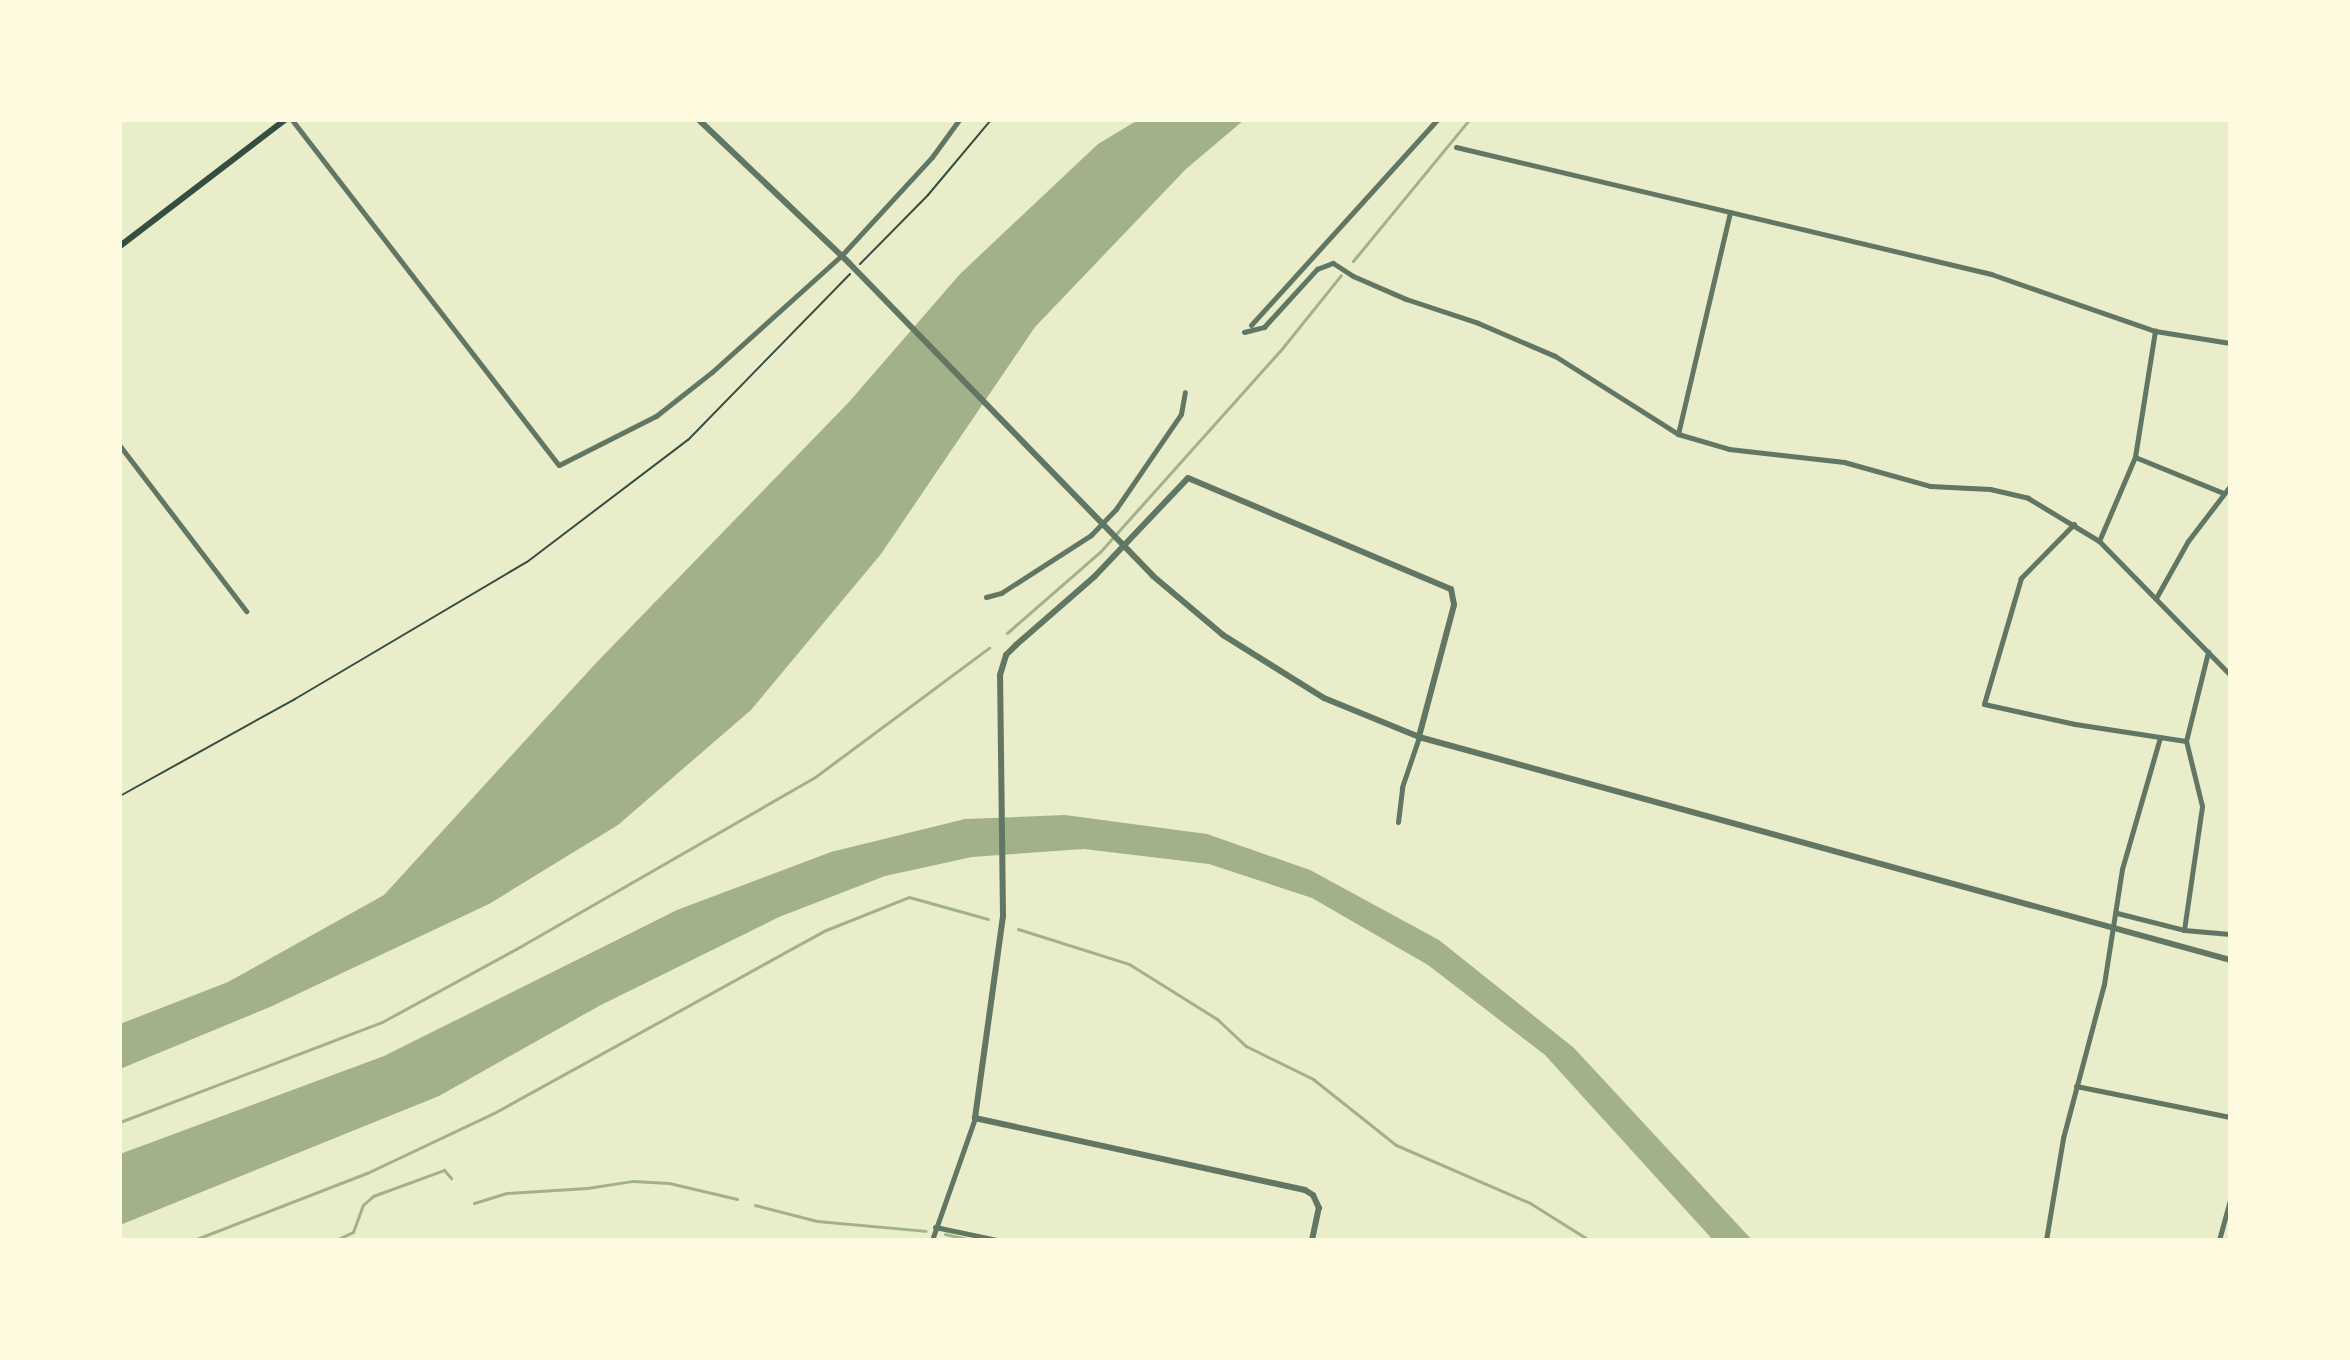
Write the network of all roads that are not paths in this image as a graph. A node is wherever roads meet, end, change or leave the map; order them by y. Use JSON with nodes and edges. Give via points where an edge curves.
{"nodes":[{"id":1,"x":285,"y":120,"type":"edge"},
{"id":2,"x":292,"y":120,"type":"edge"},
{"id":3,"x":699,"y":120,"type":"edge"},
{"id":4,"x":959,"y":120,"type":"edge"},
{"id":5,"x":1437,"y":120,"type":"edge"},
{"id":6,"x":1456,"y":147,"type":"dead end"},
{"id":7,"x":1730,"y":212,"type":"junction"},
{"id":8,"x":120,"y":246,"type":"edge"},
{"id":9,"x":841,"y":256,"type":"junction"},
{"id":10,"x":1251,"y":325,"type":"dead end"},
{"id":11,"x":2155,"y":331,"type":"junction"},
{"id":12,"x":1244,"y":332,"type":"dead end"},
{"id":13,"x":2230,"y":343,"type":"edge"},
{"id":14,"x":1185,"y":392,"type":"dead end"},
{"id":15,"x":1678,"y":434,"type":"junction"},
{"id":16,"x":120,"y":446,"type":"edge"},
{"id":17,"x":2135,"y":457,"type":"junction"},
{"id":18,"x":2230,"y":486,"type":"edge"},
{"id":19,"x":2223,"y":493,"type":"junction"},
{"id":20,"x":2074,"y":524,"type":"junction"},
{"id":21,"x":2099,"y":541,"type":"junction"},
{"id":22,"x":986,"y":597,"type":"dead end"},
{"id":23,"x":2156,"y":599,"type":"junction"},
{"id":24,"x":246,"y":611,"type":"dead end"},
{"id":25,"x":2208,"y":651,"type":"junction"},
{"id":26,"x":2230,"y":675,"type":"edge"},
{"id":27,"x":1419,"y":737,"type":"junction"},
{"id":28,"x":2160,"y":737,"type":"junction"},
{"id":29,"x":2186,"y":741,"type":"junction"},
{"id":30,"x":1398,"y":822,"type":"dead end"},
{"id":31,"x":2117,"y":913,"type":"junction"},
{"id":32,"x":2115,"y":928,"type":"junction"},
{"id":33,"x":2184,"y":930,"type":"junction"},
{"id":34,"x":2230,"y":934,"type":"edge"},
{"id":35,"x":2230,"y":960,"type":"edge"},
{"id":36,"x":2076,"y":1086,"type":"junction"},
{"id":37,"x":2230,"y":1117,"type":"edge"},
{"id":38,"x":975,"y":1118,"type":"junction"},
{"id":39,"x":2230,"y":1200,"type":"edge"},
{"id":40,"x":935,"y":1227,"type":"junction"},
{"id":41,"x":932,"y":1240,"type":"edge"},
{"id":42,"x":997,"y":1240,"type":"edge"},
{"id":43,"x":1312,"y":1240,"type":"edge"},
{"id":44,"x":2046,"y":1240,"type":"edge"},
{"id":45,"x":2219,"y":1240,"type":"edge"}],
"edges":[{"from":1,"to":8,"type":"main road"},
{"from":2,"to":9,"type":"street","via":[[559,465],[669,408]]},
{"from":3,"to":9,"type":"street"},
{"from":4,"to":9,"type":"street"},
{"from":5,"to":10,"type":"street"},
{"from":6,"to":7,"type":"street"},
{"from":7,"to":11,"type":"street","via":[[1991,274]]},
{"from":7,"to":15,"type":"street"},
{"from":9,"to":27,"type":"street","via":[[1153,576],[1223,635],[1346,710]]},
{"from":11,"to":13,"type":"street"},
{"from":11,"to":17,"type":"street"},
{"from":12,"to":15,"type":"street","via":[[1264,327],[1317,269],[1333,263],[1406,299],[1555,356]]},
{"from":14,"to":22,"type":"street","via":[[1181,414],[1116,509],[1091,535],[1001,593]]},
{"from":15,"to":20,"type":"street","via":[[1729,449],[1844,462],[1930,486],[1990,489],[2028,498]]},
{"from":16,"to":24,"type":"street"},
{"from":17,"to":19,"type":"street"},
{"from":17,"to":21,"type":"street"},
{"from":18,"to":19,"type":"street"},
{"from":19,"to":23,"type":"street"},
{"from":20,"to":21,"type":"street"},
{"from":20,"to":28,"type":"street","via":[[2021,578],[1984,704]]},
{"from":21,"to":23,"type":"street"},
{"from":23,"to":25,"type":"street"},
{"from":25,"to":26,"type":"street"},
{"from":25,"to":29,"type":"street"},
{"from":27,"to":30,"type":"street","via":[[1402,787]]},
{"from":27,"to":32,"type":"street"},
{"from":27,"to":38,"type":"street","via":[[1454,605],[1451,589],[1188,478],[1095,576],[1006,655],[999,684],[1001,940]]},
{"from":28,"to":29,"type":"street"},
{"from":28,"to":31,"type":"street","via":[[2122,869]]},
{"from":29,"to":33,"type":"street","via":[[2202,806]]},
{"from":31,"to":32,"type":"street"},
{"from":31,"to":33,"type":"street"},
{"from":32,"to":35,"type":"street"},
{"from":32,"to":36,"type":"street"},
{"from":33,"to":34,"type":"street"},
{"from":36,"to":37,"type":"street"},
{"from":36,"to":44,"type":"street"},
{"from":38,"to":40,"type":"street"},
{"from":38,"to":43,"type":"street","via":[[1305,1190],[1319,1208]]},
{"from":39,"to":45,"type":"street"},
{"from":40,"to":41,"type":"street"},
{"from":40,"to":42,"type":"street"}]}
